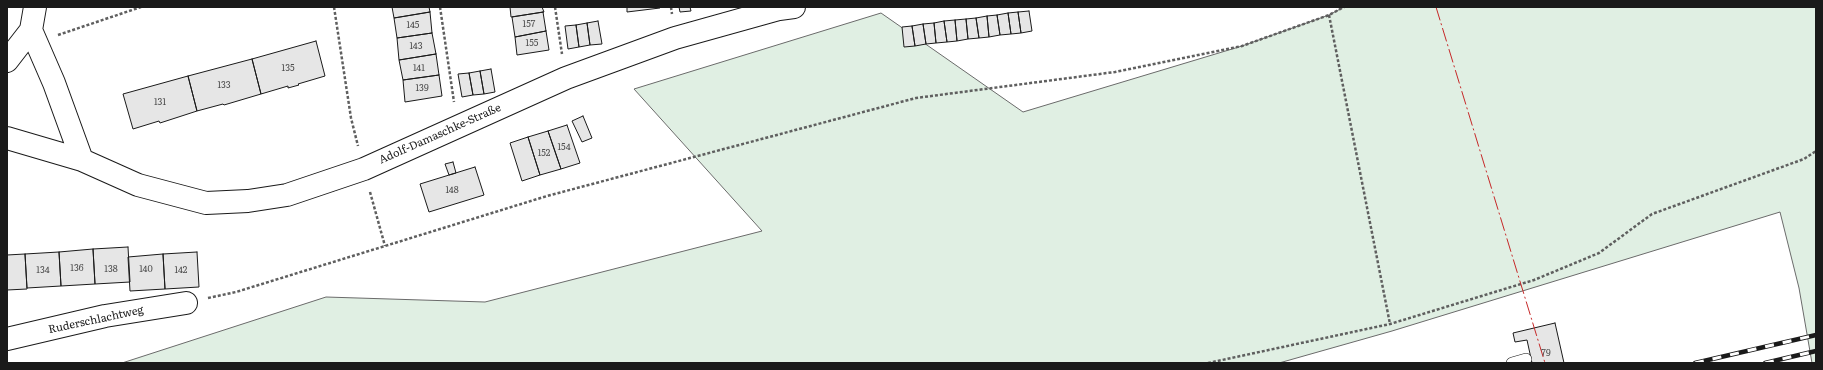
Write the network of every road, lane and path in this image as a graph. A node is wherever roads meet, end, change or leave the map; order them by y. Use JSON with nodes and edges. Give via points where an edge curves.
{"nodes":[{"id":1,"x":35,"y":7,"type":"edge"},
{"id":2,"x":141,"y":7,"type":"edge"},
{"id":3,"x":334,"y":7,"type":"edge"},
{"id":4,"x":440,"y":7,"type":"edge"},
{"id":5,"x":555,"y":7,"type":"edge"},
{"id":6,"x":794,"y":7,"type":"edge"},
{"id":7,"x":1344,"y":7,"type":"edge"},
{"id":8,"x":1329,"y":15,"type":"junction"},
{"id":9,"x":34,"y":36,"type":"junction"},
{"id":10,"x":7,"y":62,"type":"edge"},
{"id":11,"x":566,"y":78,"type":"junction"},
{"id":12,"x":457,"y":126,"type":"junction"},
{"id":13,"x":7,"y":138,"type":"edge"},
{"id":14,"x":1816,"y":151,"type":"edge"},
{"id":15,"x":82,"y":160,"type":"junction"},
{"id":16,"x":364,"y":169,"type":"junction"},
{"id":17,"x":385,"y":246,"type":"junction"},
{"id":18,"x":186,"y":303,"type":"joint"},
{"id":19,"x":1390,"y":324,"type":"junction"},
{"id":20,"x":7,"y":339,"type":"edge"},
{"id":21,"x":1526,"y":359,"type":"dead end"},
{"id":22,"x":1208,"y":363,"type":"edge"},
{"id":23,"x":1512,"y":363,"type":"edge"}],
"edges":[{"from":1,"to":9,"type":"street"},
{"from":2,"to":9,"type":"path"},
{"from":3,"to":16,"type":"path","via":[[351,118]]},
{"from":4,"to":12,"type":"path"},
{"from":5,"to":11,"type":"path"},
{"from":6,"to":11,"type":"street","name":"Adolf-Damaschke-Straße","via":[[675,38]]},
{"from":7,"to":8,"type":"path"},
{"from":8,"to":17,"type":"path","via":[[1242,46],[1130,69],[916,98],[547,196]]},
{"from":8,"to":19,"type":"path"},
{"from":9,"to":10,"type":"street"},
{"from":9,"to":15,"type":"street"},
{"from":11,"to":12,"type":"street","name":"Adolf-Damaschke-Straße"},
{"from":12,"to":16,"type":"street","name":"Adolf-Damaschke-Straße"},
{"from":13,"to":15,"type":"street","name":"Adolf-Damaschke-Straße"},
{"from":14,"to":19,"type":"path","via":[[1804,159],[1652,214],[1599,253],[1534,280]]},
{"from":15,"to":16,"type":"street","name":"Adolf-Damaschke-Straße","via":[[138,185],[206,202],[248,201],[286,195]]},
{"from":16,"to":17,"type":"path"},
{"from":17,"to":18,"type":"path","via":[[236,292]]},
{"from":18,"to":20,"type":"street","name":"Ruderschlachtweg","via":[[105,316]]},
{"from":19,"to":22,"type":"path"},
{"from":21,"to":23,"type":"lane"}]}
